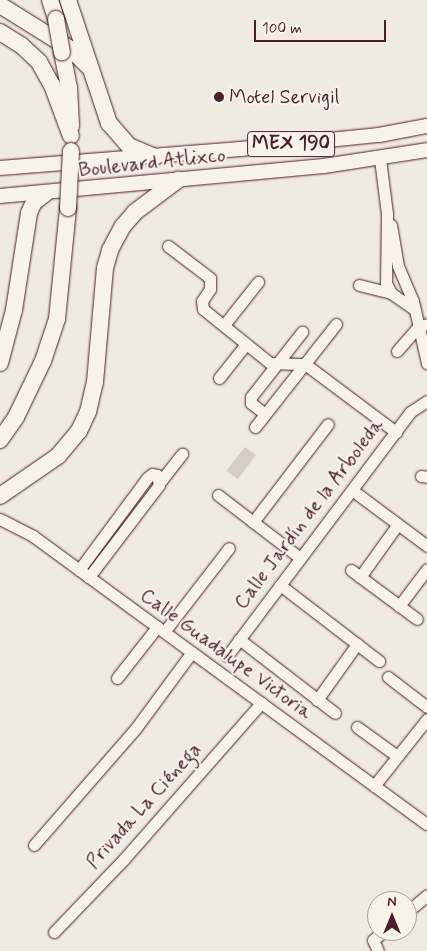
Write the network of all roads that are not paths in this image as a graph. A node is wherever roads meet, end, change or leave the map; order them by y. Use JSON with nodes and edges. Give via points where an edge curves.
{"nodes":[{"id":1,"x":50,"y":0,"type":"edge"},
{"id":2,"x":68,"y":0,"type":"edge"},
{"id":3,"x":0,"y":5,"type":"edge"},
{"id":4,"x":0,"y":32,"type":"edge"},
{"id":5,"x":89,"y":68,"type":"junction"},
{"id":6,"x":427,"y":126,"type":"edge"},
{"id":7,"x":71,"y":143,"type":"junction"},
{"id":8,"x":427,"y":150,"type":"edge"},
{"id":9,"x":155,"y":157,"type":"junction"},
{"id":10,"x":380,"y":159,"type":"junction"},
{"id":11,"x":0,"y":168,"type":"edge"},
{"id":12,"x":178,"y":180,"type":"junction"},
{"id":13,"x":46,"y":193,"type":"junction"},
{"id":14,"x":0,"y":196,"type":"edge"},
{"id":15,"x":387,"y":214,"type":"junction"},
{"id":16,"x":168,"y":246,"type":"dead end"},
{"id":17,"x":258,"y":282,"type":"dead end"},
{"id":18,"x":358,"y":285,"type":"dead end"},
{"id":19,"x":391,"y":293,"type":"junction"},
{"id":20,"x":414,"y":309,"type":"junction"},
{"id":21,"x":336,"y":324,"type":"dead end"},
{"id":22,"x":224,"y":326,"type":"junction"},
{"id":23,"x":422,"y":326,"type":"edge"},
{"id":24,"x":302,"y":332,"type":"dead end"},
{"id":25,"x":246,"y":344,"type":"junction"},
{"id":26,"x":397,"y":351,"type":"dead end"},
{"id":27,"x":0,"y":363,"type":"edge"},
{"id":28,"x":427,"y":363,"type":"edge"},
{"id":29,"x":277,"y":364,"type":"junction"},
{"id":30,"x":306,"y":364,"type":"junction"},
{"id":31,"x":219,"y":378,"type":"dead end"},
{"id":32,"x":427,"y":401,"type":"edge"},
{"id":33,"x":265,"y":414,"type":"junction"},
{"id":34,"x":16,"y":417,"type":"junction"},
{"id":35,"x":328,"y":424,"type":"dead end"},
{"id":36,"x":255,"y":427,"type":"dead end"},
{"id":37,"x":396,"y":432,"type":"junction"},
{"id":38,"x":0,"y":433,"type":"edge"},
{"id":39,"x":0,"y":440,"type":"edge"},
{"id":40,"x":182,"y":454,"type":"dead end"},
{"id":41,"x":160,"y":482,"type":"junction"},
{"id":42,"x":352,"y":490,"type":"junction"},
{"id":43,"x":218,"y":495,"type":"dead end"},
{"id":44,"x":0,"y":496,"type":"edge"},
{"id":45,"x":0,"y":519,"type":"edge"},
{"id":46,"x":253,"y":522,"type":"junction"},
{"id":47,"x":398,"y":524,"type":"junction"},
{"id":48,"x":427,"y":546,"type":"edge"},
{"id":49,"x":229,"y":548,"type":"dead end"},
{"id":50,"x":300,"y":558,"type":"junction"},
{"id":51,"x":427,"y":569,"type":"edge"},
{"id":52,"x":79,"y":570,"type":"junction"},
{"id":53,"x":89,"y":577,"type":"junction"},
{"id":54,"x":280,"y":585,"type":"junction"},
{"id":55,"x":399,"y":606,"type":"junction"},
{"id":56,"x":417,"y":619,"type":"dead end"},
{"id":57,"x":161,"y":630,"type":"junction"},
{"id":58,"x":239,"y":639,"type":"junction"},
{"id":59,"x":357,"y":644,"type":"junction"},
{"id":60,"x":192,"y":652,"type":"junction"},
{"id":61,"x":226,"y":656,"type":"dead end"},
{"id":62,"x":379,"y":661,"type":"dead end"},
{"id":63,"x":388,"y":677,"type":"dead end"},
{"id":64,"x":117,"y":678,"type":"dead end"},
{"id":65,"x":317,"y":700,"type":"junction"},
{"id":66,"x":261,"y":703,"type":"junction"},
{"id":67,"x":427,"y":707,"type":"edge"},
{"id":68,"x":335,"y":713,"type":"dead end"},
{"id":69,"x":427,"y":719,"type":"edge"},
{"id":70,"x":357,"y":727,"type":"dead end"},
{"id":71,"x":397,"y":756,"type":"junction"},
{"id":72,"x":374,"y":786,"type":"junction"},
{"id":73,"x":427,"y":824,"type":"edge"},
{"id":74,"x":34,"y":845,"type":"dead end"},
{"id":75,"x":427,"y":895,"type":"edge"},
{"id":76,"x":417,"y":904,"type":"edge"},
{"id":77,"x":54,"y":932,"type":"dead end"}],
"edges":[{"from":1,"to":7,"type":"highway","bridge":true,"via":[[69,87]]},
{"from":2,"to":5,"type":"highway"},
{"from":3,"to":5,"type":"highway","via":[[72,50]]},
{"from":4,"to":7,"type":"highway","via":[[21,45],[38,62],[52,85]]},
{"from":5,"to":9,"type":"highway","via":[[113,129],[129,146]]},
{"from":6,"to":9,"type":"main road","name":"Boulevard Atlixco","number":"MEX 190","via":[[379,135]]},
{"from":7,"to":34,"type":"highway","bridge":true,"via":[[68,208],[56,319],[43,361]]},
{"from":8,"to":10,"type":"main road","name":"Boulevard Atlixco","number":"MEX 190"},
{"from":9,"to":11,"type":"main road","name":"Boulevard Atlixco","number":"MEX 190"},
{"from":10,"to":12,"type":"main road","name":"Boulevard Atlixco","number":"MEX 190"},
{"from":10,"to":15,"type":"street"},
{"from":12,"to":13,"type":"main road","name":"Boulevard Atlixco","number":"MEX 190"},
{"from":12,"to":44,"type":"highway","via":[[135,212],[110,250],[95,382],[81,426],[58,456]]},
{"from":13,"to":14,"type":"main road","name":"Boulevard Atlixco","number":"MEX 190"},
{"from":13,"to":27,"type":"highway","via":[[34,202],[29,213],[14,310]]},
{"from":15,"to":19,"type":"street","via":[[386,278]]},
{"from":15,"to":20,"type":"street","via":[[398,266]]},
{"from":16,"to":22,"type":"street","via":[[210,278],[210,289],[201,305]]},
{"from":17,"to":22,"type":"street"},
{"from":18,"to":19,"type":"street"},
{"from":19,"to":20,"type":"street"},
{"from":20,"to":23,"type":"street"},
{"from":21,"to":30,"type":"street"},
{"from":22,"to":25,"type":"street"},
{"from":23,"to":26,"type":"street"},
{"from":23,"to":28,"type":"street"},
{"from":24,"to":29,"type":"street"},
{"from":25,"to":29,"type":"street","via":[[270,363]]},
{"from":25,"to":31,"type":"street"},
{"from":29,"to":30,"type":"street"},
{"from":29,"to":33,"type":"street","via":[[250,400]]},
{"from":30,"to":33,"type":"street"},
{"from":30,"to":37,"type":"street"},
{"from":32,"to":37,"type":"street","name":"Calle Jardín de la Arboleda","via":[[410,412]]},
{"from":33,"to":36,"type":"street"},
{"from":34,"to":38,"type":"highway"},
{"from":34,"to":39,"type":"highway"},
{"from":35,"to":46,"type":"street"},
{"from":37,"to":42,"type":"street","name":"Calle Jardín de la Arboleda"},
{"from":40,"to":41,"type":"street"},
{"from":41,"to":52,"type":"street","via":[[152,474],[147,478]]},
{"from":41,"to":53,"type":"street"},
{"from":42,"to":47,"type":"street"},
{"from":42,"to":50,"type":"street","name":"Calle Jardín de la Arboleda"},
{"from":43,"to":46,"type":"street"},
{"from":45,"to":52,"type":"street","name":"Calle Guadalupe Victoria","via":[[32,536]]},
{"from":46,"to":50,"type":"street"},
{"from":47,"to":48,"type":"street"},
{"from":47,"to":55,"type":"street","via":[[356,573]]},
{"from":49,"to":57,"type":"street"},
{"from":50,"to":54,"type":"street","name":"Calle Jardín de la Arboleda"},
{"from":51,"to":55,"type":"street"},
{"from":52,"to":53,"type":"street","name":"Calle Guadalupe Victoria"},
{"from":53,"to":57,"type":"street","name":"Calle Guadalupe Victoria"},
{"from":54,"to":58,"type":"street","name":"Calle Jardín de la Arboleda"},
{"from":54,"to":59,"type":"street"},
{"from":55,"to":56,"type":"street"},
{"from":57,"to":60,"type":"street","name":"Calle Guadalupe Victoria"},
{"from":57,"to":64,"type":"street"},
{"from":58,"to":61,"type":"street","name":"Calle Jardín de la Arboleda"},
{"from":58,"to":65,"type":"street"},
{"from":59,"to":62,"type":"street"},
{"from":59,"to":65,"type":"street"},
{"from":60,"to":66,"type":"street","name":"Calle Guadalupe Victoria"},
{"from":60,"to":74,"type":"street","via":[[136,728]]},
{"from":63,"to":67,"type":"street"},
{"from":65,"to":68,"type":"street"},
{"from":66,"to":72,"type":"street","name":"Calle Guadalupe Victoria"},
{"from":66,"to":77,"type":"street","name":"Privada La Ciénega","via":[[124,859]]},
{"from":69,"to":71,"type":"street"},
{"from":70,"to":71,"type":"street"},
{"from":71,"to":72,"type":"street"},
{"from":72,"to":73,"type":"street","name":"Calle Guadalupe Victoria"},
{"from":75,"to":76,"type":"street"}]}
